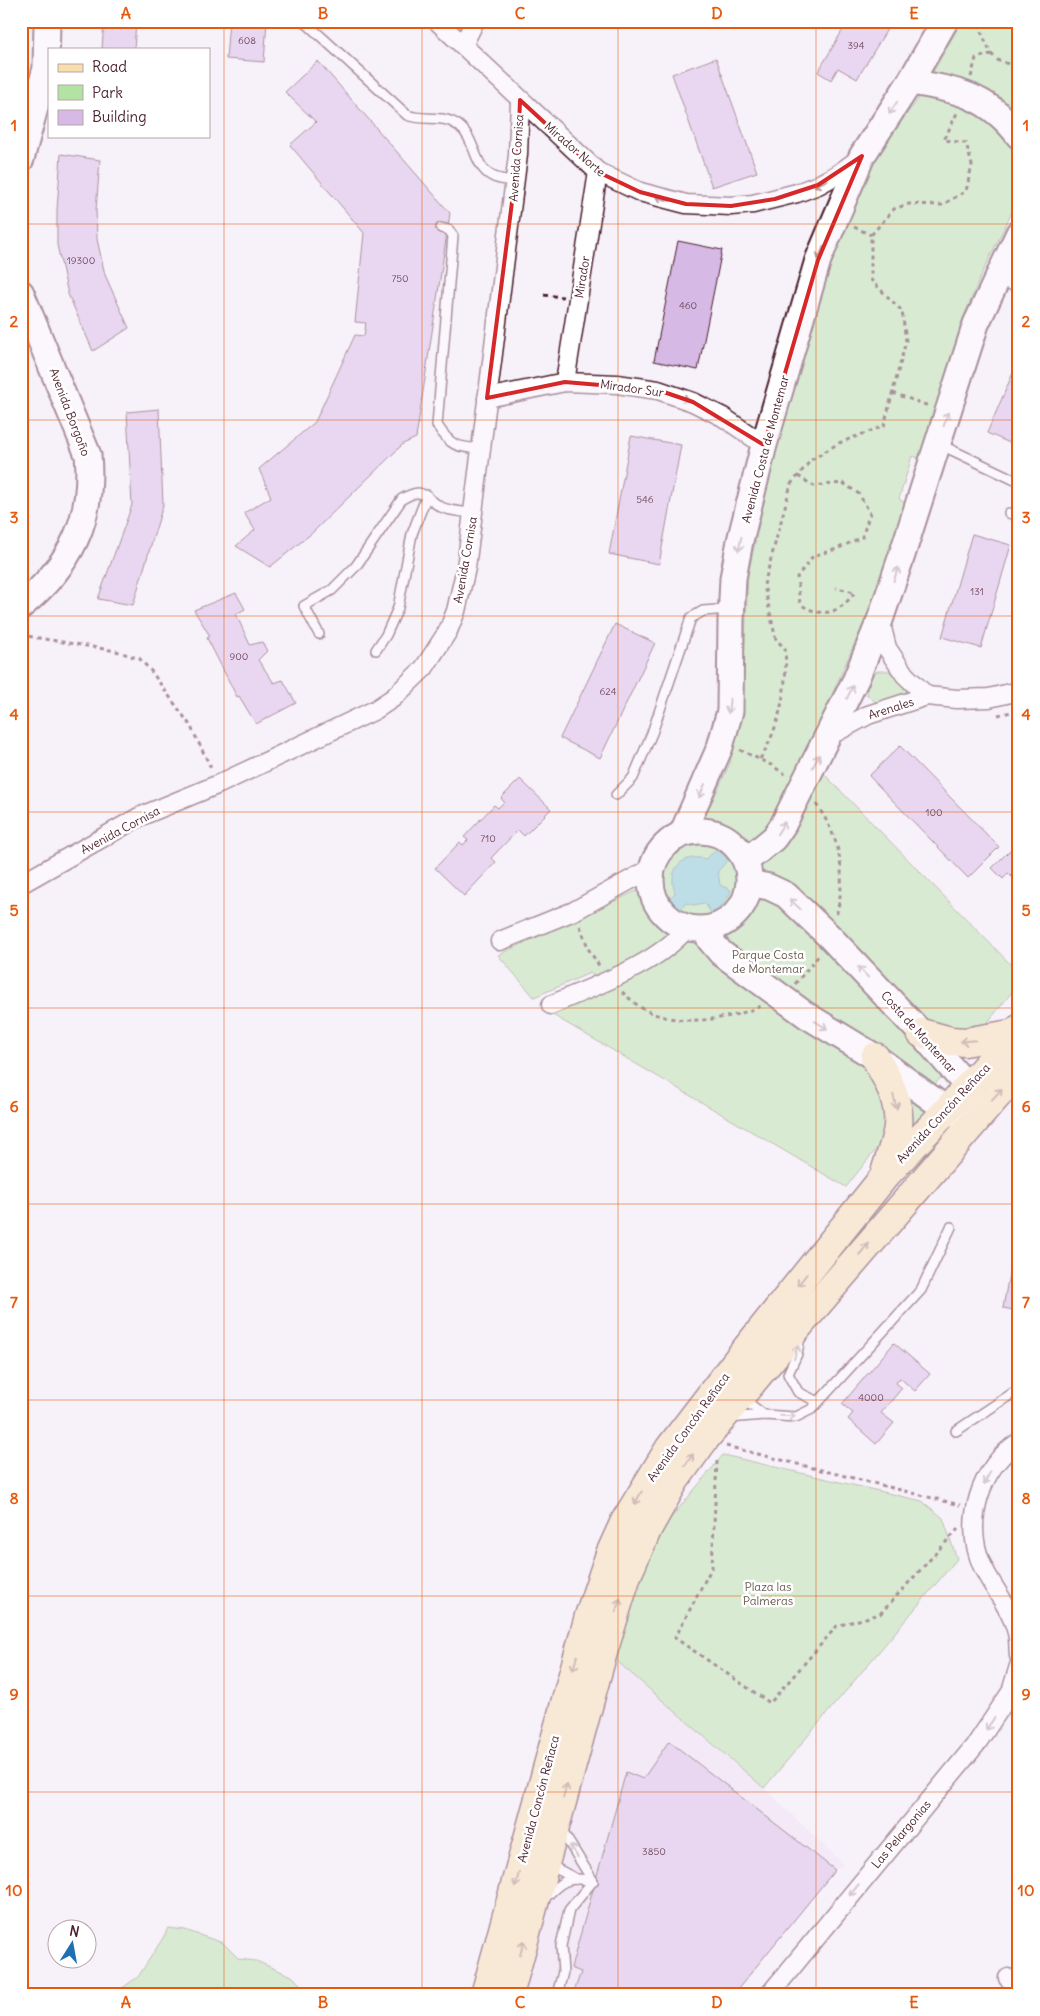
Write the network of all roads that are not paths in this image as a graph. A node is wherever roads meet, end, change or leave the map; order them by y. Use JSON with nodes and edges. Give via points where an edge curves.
{"nodes":[{"id":1,"x":47,"y":21,"type":"edge"},
{"id":2,"x":304,"y":21,"type":"edge"},
{"id":3,"x":437,"y":21,"type":"edge"},
{"id":4,"x":475,"y":21,"type":"edge"},
{"id":5,"x":945,"y":21,"type":"edge"},
{"id":6,"x":463,"y":46,"type":"junction"},
{"id":7,"x":910,"y":82,"type":"junction"},
{"id":8,"x":520,"y":100,"type":"junction"},
{"id":9,"x":1019,"y":136,"type":"edge"},
{"id":10,"x":862,"y":156,"type":"junction"},
{"id":11,"x":21,"y":159,"type":"edge"},
{"id":12,"x":598,"y":172,"type":"junction"},
{"id":13,"x":515,"y":181,"type":"junction"},
{"id":14,"x":441,"y":228,"type":"dead end"},
{"id":15,"x":1019,"y":233,"type":"edge"},
{"id":16,"x":997,"y":278,"type":"junction"},
{"id":17,"x":1019,"y":289,"type":"edge"},
{"id":18,"x":21,"y":293,"type":"edge"},
{"id":19,"x":566,"y":382,"type":"junction"},
{"id":20,"x":487,"y":398,"type":"junction"},
{"id":21,"x":938,"y":444,"type":"junction"},
{"id":22,"x":764,"y":445,"type":"junction"},
{"id":23,"x":482,"y":449,"type":"junction"},
{"id":24,"x":1019,"y":482,"type":"edge"},
{"id":25,"x":427,"y":495,"type":"junction"},
{"id":26,"x":473,"y":513,"type":"junction"},
{"id":27,"x":1010,"y":513,"type":"dead end"},
{"id":28,"x":1019,"y":517,"type":"edge"},
{"id":29,"x":21,"y":606,"type":"edge"},
{"id":30,"x":731,"y":610,"type":"junction"},
{"id":31,"x":880,"y":620,"type":"junction"},
{"id":32,"x":318,"y":634,"type":"dead end"},
{"id":33,"x":376,"y":650,"type":"dead end"},
{"id":34,"x":1019,"y":691,"type":"edge"},
{"id":35,"x":927,"y":696,"type":"junction"},
{"id":36,"x":829,"y":736,"type":"junction"},
{"id":37,"x":616,"y":795,"type":"dead end"},
{"id":38,"x":682,"y":834,"type":"junction"},
{"id":39,"x":652,"y":868,"type":"junction"},
{"id":40,"x":748,"y":872,"type":"junction"},
{"id":41,"x":21,"y":884,"type":"edge"},
{"id":42,"x":696,"y":929,"type":"junction"},
{"id":43,"x":500,"y":941,"type":"dead end"},
{"id":44,"x":550,"y":1005,"type":"dead end"},
{"id":45,"x":1017,"y":1031,"type":"edge"},
{"id":46,"x":921,"y":1032,"type":"junction"},
{"id":47,"x":875,"y":1057,"type":"junction"},
{"id":48,"x":1019,"y":1070,"type":"edge"},
{"id":49,"x":968,"y":1087,"type":"junction"},
{"id":50,"x":947,"y":1110,"type":"junction"},
{"id":51,"x":975,"y":1119,"type":"junction"},
{"id":52,"x":884,"y":1177,"type":"junction"},
{"id":53,"x":951,"y":1227,"type":"dead end"},
{"id":54,"x":802,"y":1322,"type":"junction"},
{"id":55,"x":736,"y":1381,"type":"junction"},
{"id":56,"x":1019,"y":1389,"type":"edge"},
{"id":57,"x":818,"y":1402,"type":"junction"},
{"id":58,"x":764,"y":1415,"type":"junction"},
{"id":59,"x":956,"y":1431,"type":"dead end"},
{"id":60,"x":714,"y":1434,"type":"junction"},
{"id":61,"x":1019,"y":1442,"type":"edge"},
{"id":62,"x":1019,"y":1656,"type":"edge"},
{"id":63,"x":1019,"y":1666,"type":"edge"},
{"id":64,"x":543,"y":1782,"type":"junction"},
{"id":65,"x":557,"y":1821,"type":"junction"},
{"id":66,"x":540,"y":1855,"type":"junction"},
{"id":67,"x":576,"y":1878,"type":"junction"},
{"id":68,"x":593,"y":1881,"type":"junction"},
{"id":69,"x":530,"y":1915,"type":"junction"},
{"id":70,"x":485,"y":1995,"type":"edge"},
{"id":71,"x":509,"y":1995,"type":"edge"},
{"id":72,"x":557,"y":1995,"type":"edge"},
{"id":73,"x":769,"y":1995,"type":"edge"}],
"edges":[{"from":1,"to":11,"type":"street","via":[[46,68]]},
{"from":2,"to":13,"type":"lane","via":[[407,115],[452,121],[468,136],[487,173]]},
{"from":3,"to":6,"type":"street","name":"Avenida Cornisa"},
{"from":4,"to":6,"type":"street"},
{"from":5,"to":7,"type":"street","name":"Avenida Costa de Montemar"},
{"from":6,"to":8,"type":"street","name":"Avenida Cornisa"},
{"from":7,"to":9,"type":"street","via":[[966,93],[996,111]]},
{"from":7,"to":10,"type":"street","name":"Avenida Costa de Montemar","one_way":true},
{"from":8,"to":12,"type":"street","name":"Mirador Norte"},
{"from":8,"to":13,"type":"street","name":"Avenida Cornisa"},
{"from":10,"to":12,"type":"street","name":"Mirador Norte","one_way":true,"via":[[838,174],[797,193],[731,206],[686,204],[663,199]]},
{"from":10,"to":22,"type":"street","name":"Avenida Costa de Montemar","one_way":true,"via":[[818,260]]},
{"from":12,"to":19,"type":"street","name":"Mirador"},
{"from":13,"to":20,"type":"street","name":"Avenida Cornisa"},
{"from":14,"to":23,"type":"lane","via":[[449,230],[453,236],[437,425],[446,440],[460,447]]},
{"from":15,"to":16,"type":"street"},
{"from":16,"to":17,"type":"lane"},
{"from":21,"to":16,"type":"street","one_way":true,"via":[[976,324]]},
{"from":18,"to":29,"type":"street","name":"Avenida Borgoño","via":[[88,455],[89,471],[84,518],[70,551],[50,580]]},
{"from":19,"to":20,"type":"street","name":"Mirador Sur"},
{"from":19,"to":22,"type":"street","name":"Mirador Sur","one_way":true,"via":[[658,390],[723,417]]},
{"from":20,"to":23,"type":"street","name":"Avenida Cornisa"},
{"from":21,"to":24,"type":"lane"},
{"from":31,"to":21,"type":"street","one_way":true},
{"from":22,"to":30,"type":"street","name":"Avenida Costa de Montemar","one_way":true,"via":[[740,541]]},
{"from":23,"to":26,"type":"street","name":"Avenida Cornisa"},
{"from":25,"to":26,"type":"lane","via":[[442,508]]},
{"from":25,"to":32,"type":"lane","via":[[413,493],[402,499],[356,566],[332,590],[304,606]]},
{"from":25,"to":33,"type":"lane","via":[[412,534],[398,608]]},
{"from":26,"to":41,"type":"street","name":"Avenida Cornisa","via":[[462,589],[448,631],[424,668],[393,698],[375,710],[244,772],[139,817]]},
{"from":27,"to":28,"type":"lane"},
{"from":30,"to":37,"type":"lane","via":[[703,611],[691,618],[652,733],[633,778]]},
{"from":30,"to":38,"type":"street","name":"Avenida Costa de Montemar","one_way":true,"via":[[730,710],[720,747]]},
{"from":31,"to":35,"type":"street","name":"Arenales","via":[[887,648],[905,676]]},
{"from":36,"to":31,"type":"street","one_way":true},
{"from":34,"to":35,"type":"street","name":"Arenales","via":[[989,698]]},
{"from":35,"to":36,"type":"street","name":"Arenales","via":[[868,715]]},
{"from":40,"to":36,"type":"street","one_way":true,"via":[[783,826]]},
{"from":38,"to":39,"type":"street","via":[[663,848]]},
{"from":38,"to":40,"type":"street","via":[[712,832],[726,838],[738,848]]},
{"from":39,"to":42,"type":"street","via":[[654,898],[662,911],[673,922]]},
{"from":39,"to":43,"type":"street","via":[[574,911]]},
{"from":40,"to":42,"type":"street","via":[[747,896],[741,909],[725,922]]},
{"from":46,"to":40,"type":"street","name":"Costa de Montemar","one_way":true,"via":[[786,895]]},
{"from":42,"to":44,"type":"street","via":[[665,950],[608,980]]},
{"from":42,"to":47,"type":"street","one_way":true,"via":[[721,953],[806,1015]]},
{"from":45,"to":46,"type":"main road","one_way":true,"via":[[965,1042]]},
{"from":45,"to":49,"type":"main road","name":"Avenida Concón Reñaca"},
{"from":46,"to":49,"type":"street","name":"Costa de Montemar"},
{"from":47,"to":50,"type":"street"},
{"from":47,"to":52,"type":"main road","one_way":true,"via":[[890,1086],[897,1109],[898,1127]]},
{"from":51,"to":48,"type":"main road","name":"Avenida Concón Reñaca","one_way":true},
{"from":49,"to":50,"type":"main road","name":"Avenida Concón Reñaca"},
{"from":49,"to":51,"type":"street","name":"Costa de Montemar"},
{"from":50,"to":51,"type":"street"},
{"from":50,"to":52,"type":"main road","name":"Avenida Concón Reñaca"},
{"from":54,"to":51,"type":"main road","name":"Avenida Concón Reñaca","one_way":true},
{"from":52,"to":55,"type":"main road","name":"Avenida Concón Reñaca","one_way":true},
{"from":53,"to":57,"type":"lane","via":[[921,1290]]},
{"from":54,"to":55,"type":"main road","name":"Avenida Concón Reñaca"},
{"from":57,"to":54,"type":"lane","one_way":true,"via":[[798,1392],[788,1374],[797,1354]]},
{"from":55,"to":58,"type":"lane"},
{"from":55,"to":60,"type":"main road","name":"Avenida Concón Reñaca"},
{"from":55,"to":64,"type":"main road","name":"Avenida Concón Reñaca","one_way":true,"via":[[669,1449],[642,1491],[610,1554],[577,1656]]},
{"from":56,"to":59,"type":"lane"},
{"from":58,"to":57,"type":"lane","one_way":true,"via":[[796,1417]]},
{"from":58,"to":60,"type":"lane"},
{"from":65,"to":60,"type":"main road","name":"Avenida Concón Reñaca","one_way":true,"via":[[627,1574],[671,1488]]},
{"from":61,"to":62,"type":"street","one_way":true,"via":[[995,1464],[986,1478],[976,1508],[975,1537],[982,1565],[1012,1616],[1018,1635]]},
{"from":63,"to":73,"type":"street","name":"Las Pelargonias","one_way":true,"via":[[1012,1692],[977,1743]]},
{"from":64,"to":66,"type":"lane"},
{"from":64,"to":70,"type":"main road","name":"Avenida Concón Reñaca","one_way":true},
{"from":65,"to":66,"type":"main road","name":"Avenida Concón Reñaca"},
{"from":68,"to":65,"type":"lane","one_way":true},
{"from":66,"to":67,"type":"lane"},
{"from":66,"to":69,"type":"main road","name":"Avenida Concón Reñaca"},
{"from":67,"to":68,"type":"lane"},
{"from":67,"to":69,"type":"lane","via":[[558,1884]]},
{"from":68,"to":72,"type":"lane","via":[[569,1910],[561,1946],[563,1972]]},
{"from":71,"to":69,"type":"main road","name":"Avenida Concón Reñaca","one_way":true}]}
